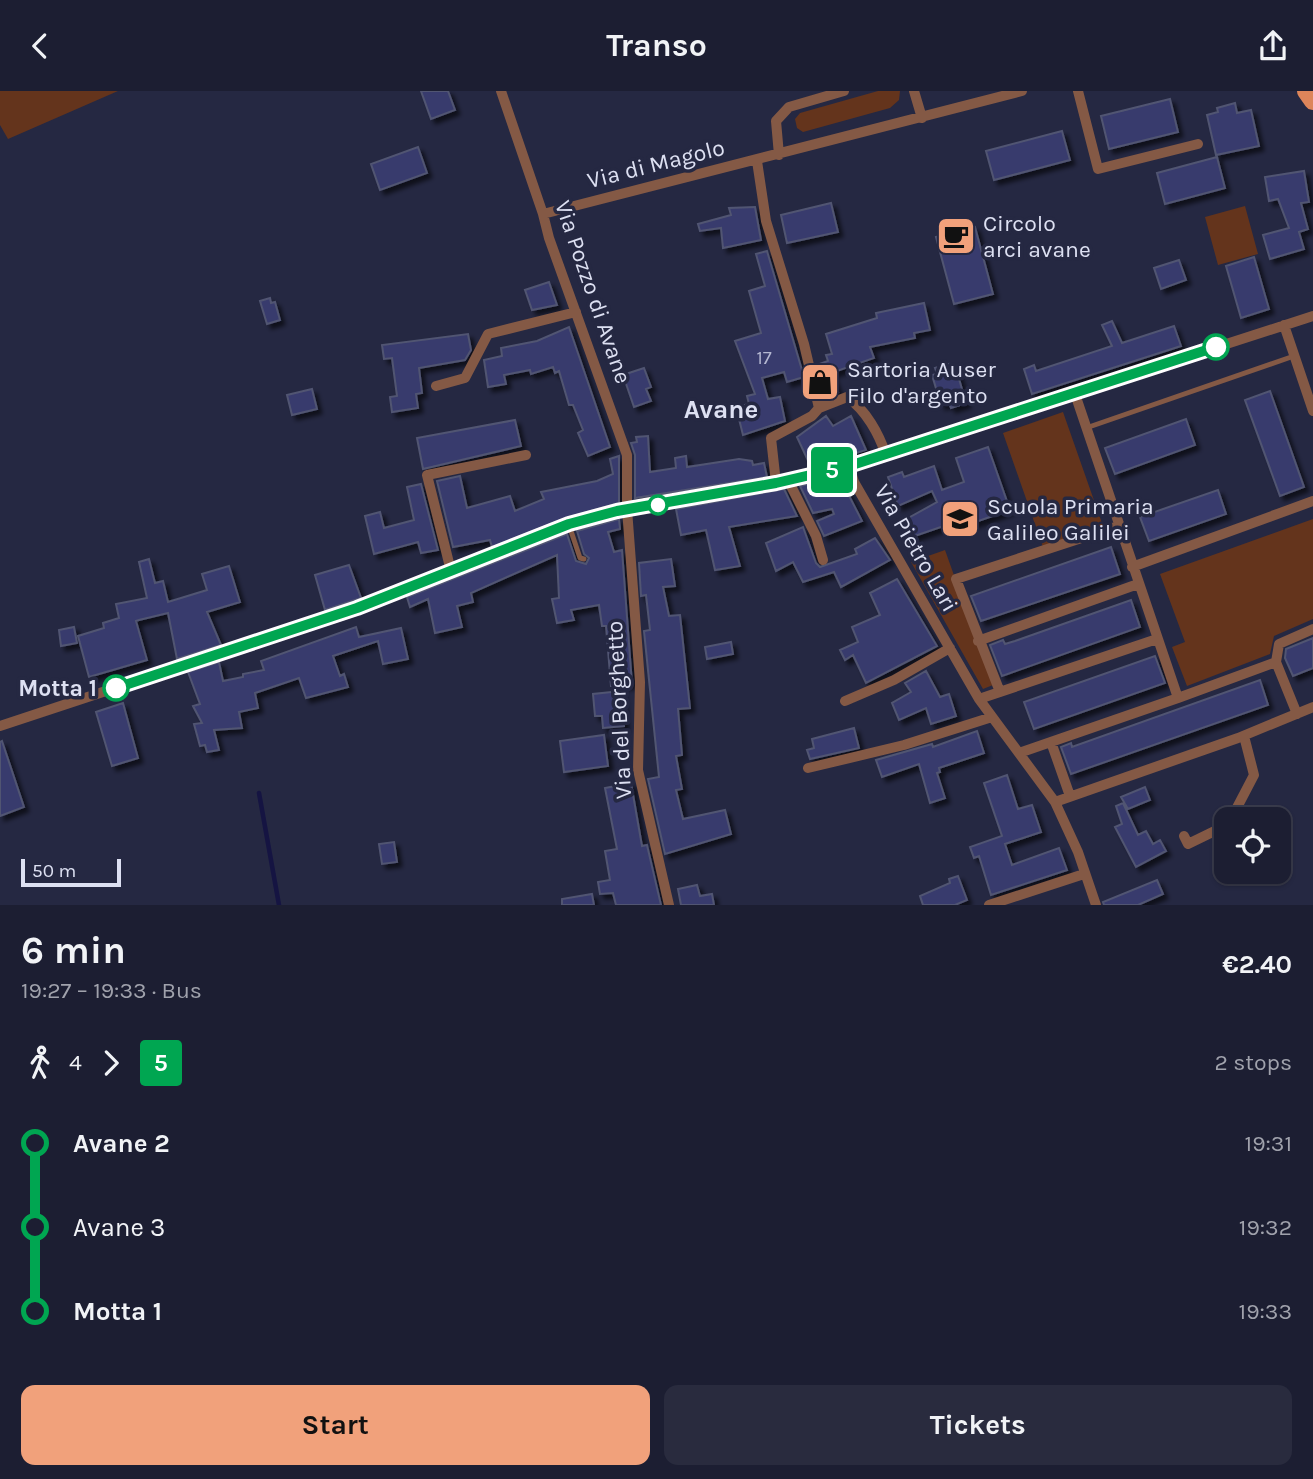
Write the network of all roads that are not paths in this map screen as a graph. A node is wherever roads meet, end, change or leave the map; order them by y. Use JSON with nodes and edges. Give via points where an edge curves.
{"nodes":[{"id":1,"x":501,"y":91,"type":"edge"},
{"id":2,"x":844,"y":91,"type":"edge"},
{"id":3,"x":914,"y":91,"type":"edge"},
{"id":4,"x":1022,"y":91,"type":"edge"},
{"id":5,"x":1078,"y":91,"type":"edge"},
{"id":6,"x":1306,"y":91,"type":"edge"},
{"id":7,"x":1313,"y":101,"type":"edge"},
{"id":8,"x":922,"y":118,"type":"junction"},
{"id":9,"x":1198,"y":144,"type":"dead end"},
{"id":10,"x":779,"y":155,"type":"junction"},
{"id":11,"x":757,"y":160,"type":"junction"},
{"id":12,"x":543,"y":213,"type":"junction"},
{"id":13,"x":576,"y":312,"type":"junction"},
{"id":14,"x":1313,"y":316,"type":"edge"},
{"id":15,"x":1284,"y":325,"type":"junction"},
{"id":16,"x":1294,"y":356,"type":"junction"},
{"id":17,"x":436,"y":386,"type":"dead end"},
{"id":18,"x":1074,"y":394,"type":"junction"},
{"id":19,"x":819,"y":408,"type":"junction"},
{"id":20,"x":1313,"y":411,"type":"edge"},
{"id":21,"x":1086,"y":428,"type":"junction"},
{"id":22,"x":526,"y":455,"type":"dead end"},
{"id":23,"x":886,"y":455,"type":"junction"},
{"id":24,"x":849,"y":466,"type":"junction"},
{"id":25,"x":788,"y":480,"type":"junction"},
{"id":26,"x":776,"y":483,"type":"junction"},
{"id":27,"x":1313,"y":502,"type":"edge"},
{"id":28,"x":627,"y":509,"type":"junction"},
{"id":29,"x":569,"y":524,"type":"junction"},
{"id":30,"x":1118,"y":526,"type":"junction"},
{"id":31,"x":584,"y":559,"type":"dead end"},
{"id":32,"x":823,"y":560,"type":"dead end"},
{"id":33,"x":1132,"y":566,"type":"junction"},
{"id":34,"x":451,"y":571,"type":"junction"},
{"id":35,"x":1138,"y":584,"type":"junction"},
{"id":36,"x":1313,"y":629,"type":"edge"},
{"id":37,"x":1157,"y":639,"type":"junction"},
{"id":38,"x":978,"y":641,"type":"junction"},
{"id":39,"x":950,"y":648,"type":"junction"},
{"id":40,"x":1276,"y":662,"type":"junction"},
{"id":41,"x":1000,"y":692,"type":"junction"},
{"id":42,"x":1178,"y":698,"type":"junction"},
{"id":43,"x":979,"y":699,"type":"junction"},
{"id":44,"x":845,"y":701,"type":"dead end"},
{"id":45,"x":1313,"y":707,"type":"edge"},
{"id":46,"x":1297,"y":714,"type":"junction"},
{"id":47,"x":992,"y":717,"type":"junction"},
{"id":48,"x":0,"y":726,"type":"edge"},
{"id":49,"x":1244,"y":736,"type":"junction"},
{"id":50,"x":1051,"y":742,"type":"junction"},
{"id":51,"x":1019,"y":753,"type":"junction"},
{"id":52,"x":808,"y":768,"type":"dead end"},
{"id":53,"x":1070,"y":796,"type":"junction"},
{"id":54,"x":1055,"y":802,"type":"junction"},
{"id":55,"x":1237,"y":807,"type":"edge"},
{"id":56,"x":1214,"y":831,"type":"edge"},
{"id":57,"x":1184,"y":836,"type":"dead end"},
{"id":58,"x":1084,"y":874,"type":"junction"},
{"id":59,"x":669,"y":905,"type":"edge"},
{"id":60,"x":989,"y":905,"type":"edge"},
{"id":61,"x":1096,"y":905,"type":"edge"}],
"edges":[{"from":1,"to":12,"type":"street","name":"Via Pozzo di Avane"},
{"from":2,"to":10,"type":"street","via":[[789,107],[776,121]]},
{"from":3,"to":8,"type":"street"},
{"from":4,"to":8,"type":"street","name":"Via di Magolo"},
{"from":5,"to":9,"type":"street","via":[[1098,169]]},
{"from":6,"to":7,"type":"main road"},
{"from":8,"to":10,"type":"street","name":"Via di Magolo"},
{"from":10,"to":11,"type":"street","name":"Via di Magolo"},
{"from":11,"to":12,"type":"street","name":"Via di Magolo"},
{"from":11,"to":19,"type":"street","via":[[766,221]]},
{"from":12,"to":13,"type":"street","name":"Via Pozzo di Avane"},
{"from":13,"to":17,"type":"street","via":[[488,334],[465,378]]},
{"from":13,"to":28,"type":"street","name":"Via Pozzo di Avane","via":[[627,455]]},
{"from":14,"to":15,"type":"street"},
{"from":15,"to":16,"type":"street"},
{"from":15,"to":18,"type":"street"},
{"from":16,"to":20,"type":"street"},
{"from":16,"to":21,"type":"lane"},
{"from":18,"to":21,"type":"street"},
{"from":18,"to":23,"type":"street"},
{"from":19,"to":23,"type":"street","via":[[847,397],[855,402]]},
{"from":19,"to":26,"type":"street","via":[[771,438]]},
{"from":21,"to":30,"type":"street"},
{"from":22,"to":34,"type":"street","via":[[427,475]]},
{"from":23,"to":24,"type":"street"},
{"from":24,"to":25,"type":"street"},
{"from":24,"to":39,"type":"street","name":"Via Pietro Lari"},
{"from":25,"to":26,"type":"street"},
{"from":25,"to":32,"type":"street"},
{"from":26,"to":28,"type":"street"},
{"from":27,"to":33,"type":"street"},
{"from":28,"to":29,"type":"street"},
{"from":28,"to":59,"type":"street","name":"Via del Borghetto","via":[[640,682],[638,770]]},
{"from":29,"to":31,"type":"lane"},
{"from":29,"to":34,"type":"street"},
{"from":30,"to":33,"type":"street"},
{"from":30,"to":38,"type":"street","via":[[956,579]]},
{"from":33,"to":35,"type":"street"},
{"from":34,"to":48,"type":"street","via":[[357,608]]},
{"from":35,"to":37,"type":"street"},
{"from":35,"to":38,"type":"street"},
{"from":36,"to":40,"type":"street","via":[[1279,644]]},
{"from":37,"to":41,"type":"street"},
{"from":37,"to":42,"type":"street"},
{"from":38,"to":41,"type":"street"},
{"from":39,"to":43,"type":"street","name":"Via Pietro Lari"},
{"from":39,"to":44,"type":"street","name":"Via Pietro Lari"},
{"from":40,"to":42,"type":"street"},
{"from":40,"to":46,"type":"street"},
{"from":41,"to":43,"type":"street"},
{"from":42,"to":50,"type":"street"},
{"from":43,"to":47,"type":"street","name":"Via Pietro Lari"},
{"from":45,"to":46,"type":"street"},
{"from":46,"to":49,"type":"street"},
{"from":47,"to":51,"type":"street","name":"Via Pietro Lari"},
{"from":47,"to":52,"type":"street"},
{"from":49,"to":53,"type":"street"},
{"from":49,"to":55,"type":"street","via":[[1254,775]]},
{"from":50,"to":51,"type":"street"},
{"from":50,"to":53,"type":"street"},
{"from":51,"to":54,"type":"street","name":"Via Pietro Lari"},
{"from":53,"to":54,"type":"street"},
{"from":54,"to":58,"type":"street","name":"Via Pietro Lari"},
{"from":56,"to":57,"type":"street","via":[[1188,844]]},
{"from":58,"to":60,"type":"street"},
{"from":58,"to":61,"type":"street","name":"Via Pietro Lari"}]}
